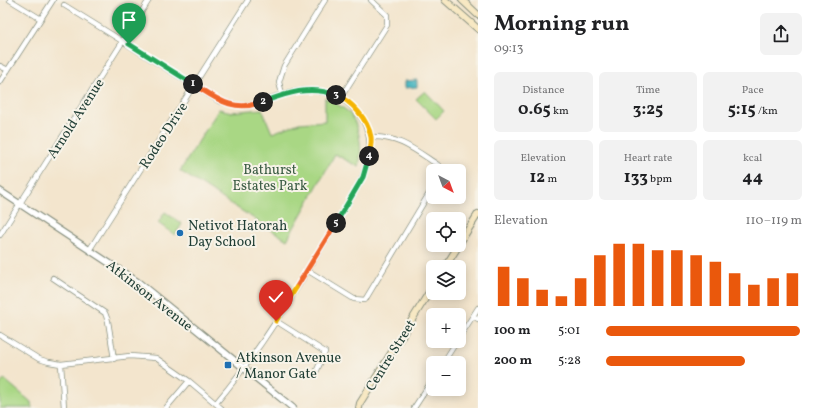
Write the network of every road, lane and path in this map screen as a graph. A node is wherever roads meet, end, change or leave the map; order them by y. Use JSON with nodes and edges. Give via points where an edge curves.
{"nodes":[{"id":1,"x":10,"y":0,"type":"edge"},
{"id":2,"x":53,"y":0,"type":"edge"},
{"id":3,"x":149,"y":0,"type":"edge"},
{"id":4,"x":248,"y":0,"type":"edge"},
{"id":5,"x":325,"y":0,"type":"edge"},
{"id":6,"x":371,"y":0,"type":"edge"},
{"id":7,"x":445,"y":0,"type":"edge"},
{"id":8,"x":462,"y":0,"type":"edge"},
{"id":9,"x":64,"y":4,"type":"dead end"},
{"id":10,"x":478,"y":15,"type":"edge"},
{"id":11,"x":41,"y":19,"type":"junction"},
{"id":12,"x":478,"y":29,"type":"edge"},
{"id":13,"x":124,"y":41,"type":"junction"},
{"id":14,"x":0,"y":66,"type":"edge"},
{"id":15,"x":8,"y":70,"type":"junction"},
{"id":16,"x":0,"y":82,"type":"edge"},
{"id":17,"x":195,"y":85,"type":"junction"},
{"id":18,"x":282,"y":94,"type":"junction"},
{"id":19,"x":341,"y":97,"type":"junction"},
{"id":20,"x":371,"y":137,"type":"junction"},
{"id":21,"x":436,"y":164,"type":"edge"},
{"id":22,"x":0,"y":191,"type":"edge"},
{"id":23,"x":426,"y":198,"type":"edge"},
{"id":24,"x":19,"y":203,"type":"junction"},
{"id":25,"x":478,"y":214,"type":"edge"},
{"id":26,"x":466,"y":234,"type":"edge"},
{"id":27,"x":0,"y":235,"type":"edge"},
{"id":28,"x":90,"y":249,"type":"junction"},
{"id":29,"x":307,"y":270,"type":"junction"},
{"id":30,"x":53,"y":278,"type":"dead end"},
{"id":31,"x":426,"y":298,"type":"edge"},
{"id":32,"x":478,"y":308,"type":"edge"},
{"id":33,"x":473,"y":316,"type":"junction"},
{"id":34,"x":478,"y":319,"type":"edge"},
{"id":35,"x":276,"y":321,"type":"junction"},
{"id":36,"x":466,"y":327,"type":"edge"},
{"id":37,"x":0,"y":334,"type":"edge"},
{"id":38,"x":114,"y":359,"type":"junction"},
{"id":39,"x":61,"y":364,"type":"junction"},
{"id":40,"x":244,"y":369,"type":"junction"},
{"id":41,"x":316,"y":370,"type":"dead end"},
{"id":42,"x":189,"y":381,"type":"junction"},
{"id":43,"x":426,"y":390,"type":"edge"},
{"id":44,"x":216,"y":403,"type":"junction"},
{"id":45,"x":360,"y":406,"type":"edge"},
{"id":46,"x":64,"y":408,"type":"edge"},
{"id":47,"x":166,"y":408,"type":"edge"},
{"id":48,"x":221,"y":408,"type":"edge"},
{"id":49,"x":293,"y":408,"type":"edge"},
{"id":50,"x":354,"y":408,"type":"edge"},
{"id":51,"x":414,"y":408,"type":"edge"}],
"edges":[{"from":1,"to":11,"type":"street"},
{"from":2,"to":11,"type":"street"},
{"from":3,"to":13,"type":"street","name":"Arnold Avenue"},
{"from":4,"to":17,"type":"street","name":"Rodeo Drive"},
{"from":5,"to":18,"type":"street","via":[[284,66],[279,82]]},
{"from":6,"to":19,"type":"street","via":[[387,15],[387,25]]},
{"from":7,"to":12,"type":"main road"},
{"from":8,"to":10,"type":"main road"},
{"from":9,"to":13,"type":"street"},
{"from":11,"to":15,"type":"street"},
{"from":13,"to":17,"type":"street"},
{"from":13,"to":24,"type":"street","name":"Arnold Avenue"},
{"from":14,"to":15,"type":"street"},
{"from":15,"to":16,"type":"street"},
{"from":17,"to":18,"type":"street","via":[[219,101],[240,106],[254,105]]},
{"from":17,"to":28,"type":"street","name":"Rodeo Drive"},
{"from":18,"to":19,"type":"street","via":[[305,90]]},
{"from":19,"to":20,"type":"street","via":[[355,108]]},
{"from":20,"to":21,"type":"street","via":[[399,140]]},
{"from":20,"to":29,"type":"street","via":[[370,156],[363,177]]},
{"from":22,"to":24,"type":"street","name":"Atkinson Avenue"},
{"from":23,"to":29,"type":"street","via":[[365,300],[354,300]]},
{"from":24,"to":27,"type":"street","name":"Arnold Avenue"},
{"from":24,"to":28,"type":"street","name":"Atkinson Avenue"},
{"from":25,"to":26,"type":"main road"},
{"from":28,"to":40,"type":"street","name":"Atkinson Avenue","via":[[138,282]]},
{"from":29,"to":35,"type":"street"},
{"from":30,"to":38,"type":"street","via":[[105,313]]},
{"from":31,"to":45,"type":"main road","name":"Centre Street"},
{"from":32,"to":33,"type":"street"},
{"from":33,"to":34,"type":"street"},
{"from":33,"to":36,"type":"street"},
{"from":35,"to":40,"type":"street"},
{"from":35,"to":41,"type":"street","via":[[325,352]]},
{"from":37,"to":39,"type":"street","via":[[38,359]]},
{"from":38,"to":39,"type":"street"},
{"from":38,"to":42,"type":"street","via":[[137,356],[156,358]]},
{"from":39,"to":46,"type":"street"},
{"from":40,"to":44,"type":"street"},
{"from":40,"to":49,"type":"street","name":"Atkinson Avenue"},
{"from":42,"to":44,"type":"street"},
{"from":42,"to":47,"type":"street"},
{"from":43,"to":51,"type":"street"},
{"from":44,"to":48,"type":"street"},
{"from":45,"to":50,"type":"main road","name":"Centre Street"}]}
